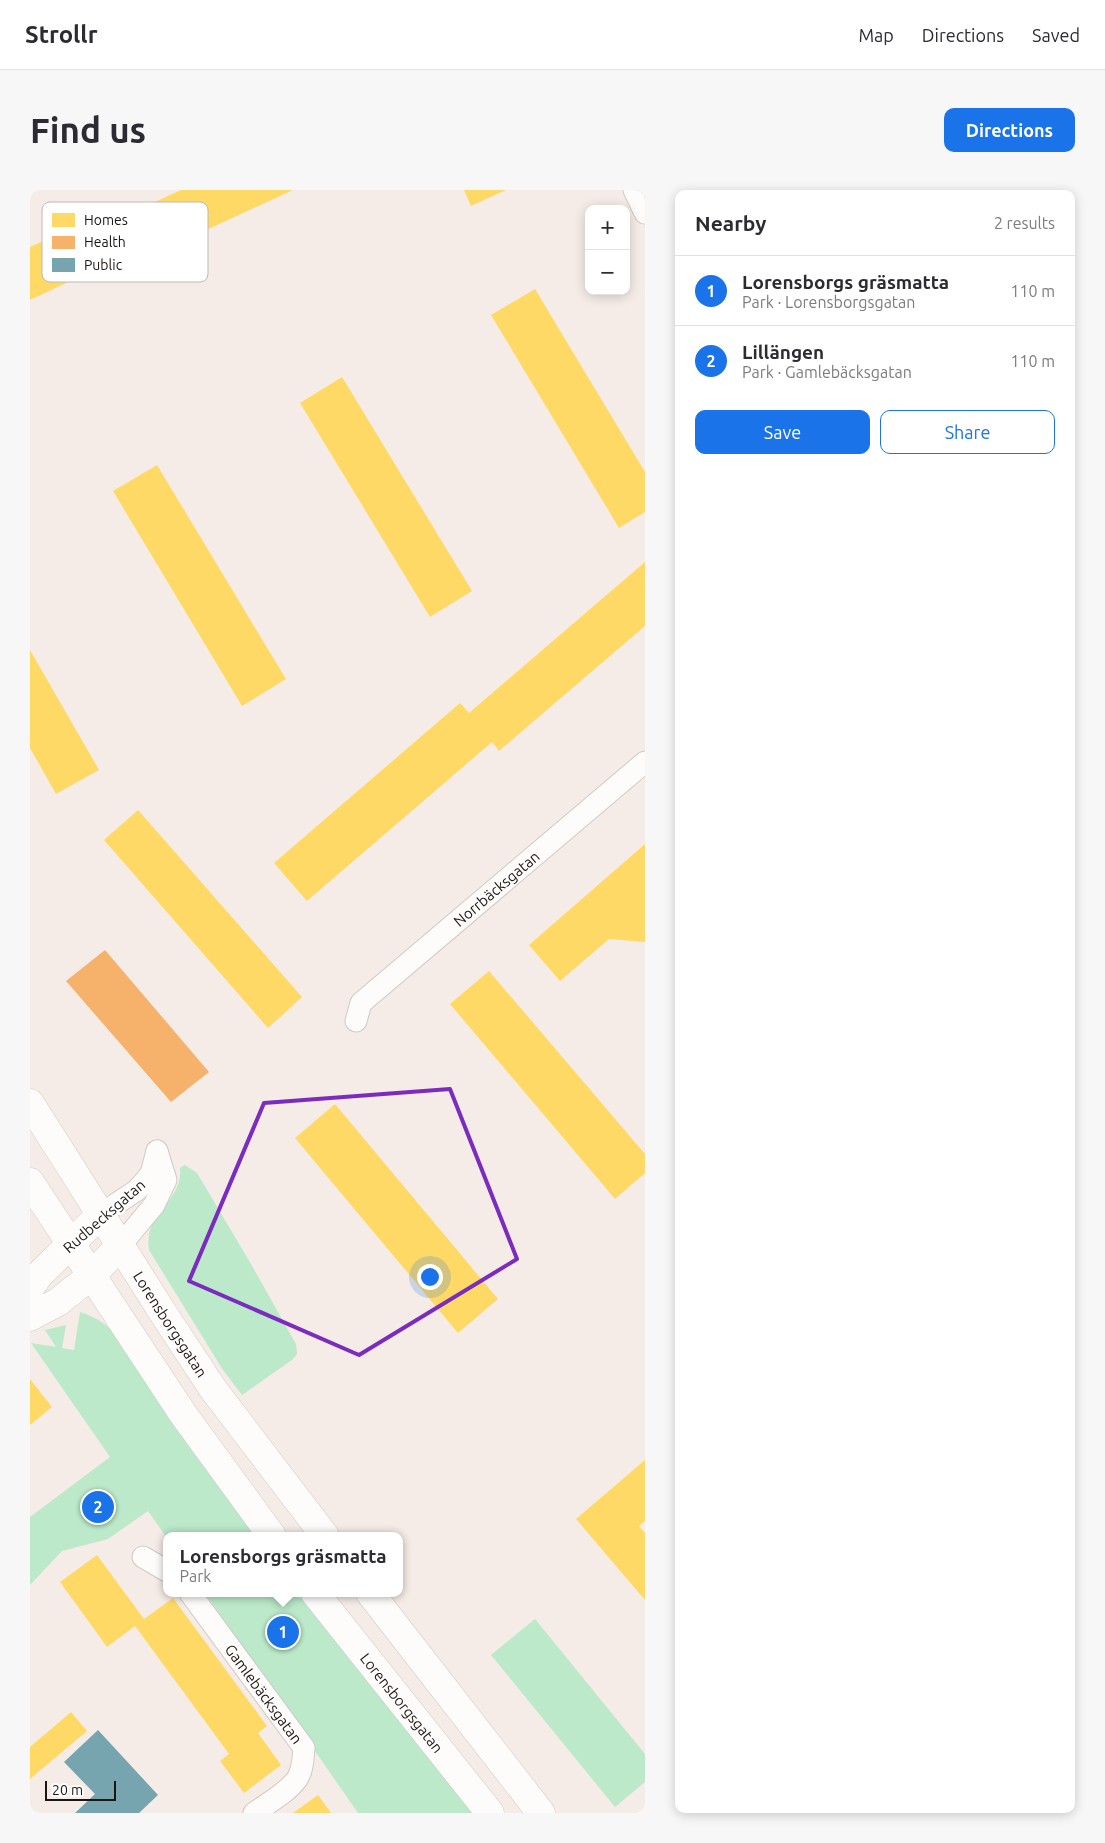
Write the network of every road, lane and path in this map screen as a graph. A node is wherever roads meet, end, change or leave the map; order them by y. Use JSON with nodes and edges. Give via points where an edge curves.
{"nodes":[{"id":1,"x":634,"y":190,"type":"edge"},
{"id":2,"x":645,"y":213,"type":"edge"},
{"id":3,"x":645,"y":762,"type":"edge"},
{"id":4,"x":356,"y":1020,"type":"dead end"},
{"id":5,"x":30,"y":1103,"type":"edge"},
{"id":6,"x":30,"y":1182,"type":"edge"},
{"id":7,"x":101,"y":1214,"type":"junction"},
{"id":8,"x":71,"y":1242,"type":"junction"},
{"id":9,"x":120,"y":1246,"type":"junction"},
{"id":10,"x":92,"y":1275,"type":"junction"},
{"id":11,"x":30,"y":1288,"type":"edge"},
{"id":12,"x":30,"y":1317,"type":"edge"},
{"id":13,"x":269,"y":1532,"type":"edge"},
{"id":14,"x":322,"y":1532,"type":"edge"},
{"id":15,"x":143,"y":1557,"type":"dead end"},
{"id":16,"x":163,"y":1569,"type":"edge"},
{"id":17,"x":193,"y":1597,"type":"edge"},
{"id":18,"x":318,"y":1597,"type":"edge"},
{"id":19,"x":373,"y":1597,"type":"edge"},
{"id":20,"x":254,"y":1813,"type":"edge"},
{"id":21,"x":490,"y":1813,"type":"edge"},
{"id":22,"x":541,"y":1813,"type":"edge"}],
"edges":[{"from":1,"to":2,"type":"street"},
{"from":3,"to":4,"type":"street","name":"Norrbäcksgatan","via":[[361,1003]]},
{"from":5,"to":7,"type":"main road","name":"Lorensborgsgatan"},
{"from":6,"to":8,"type":"main road"},
{"from":7,"to":8,"type":"main road","name":"Rudbecksgatan"},
{"from":7,"to":9,"type":"main road","name":"Lorensborgsgatan"},
{"from":7,"to":9,"type":"street","name":"Rudbecksgatan","via":[[136,1190],[151,1174],[157,1151],[166,1180],[154,1205]]},
{"from":8,"to":10,"type":"main road"},
{"from":8,"to":11,"type":"main road","name":"Rudbecksgatan"},
{"from":9,"to":10,"type":"main road","name":"Rudbecksgatan"},
{"from":9,"to":14,"type":"main road","name":"Lorensborgsgatan","via":[[213,1389]]},
{"from":10,"to":12,"type":"main road","name":"Rudbecksgatan","via":[[58,1302]]},
{"from":10,"to":13,"type":"main road","via":[[183,1414]]},
{"from":15,"to":16,"type":"street"},
{"from":17,"to":20,"type":"street","name":"Gamlebäcksgatan","via":[[304,1748],[303,1764],[297,1779]]},
{"from":18,"to":21,"type":"main road","name":"Lorensborgsgatan"},
{"from":19,"to":22,"type":"main road"}]}
